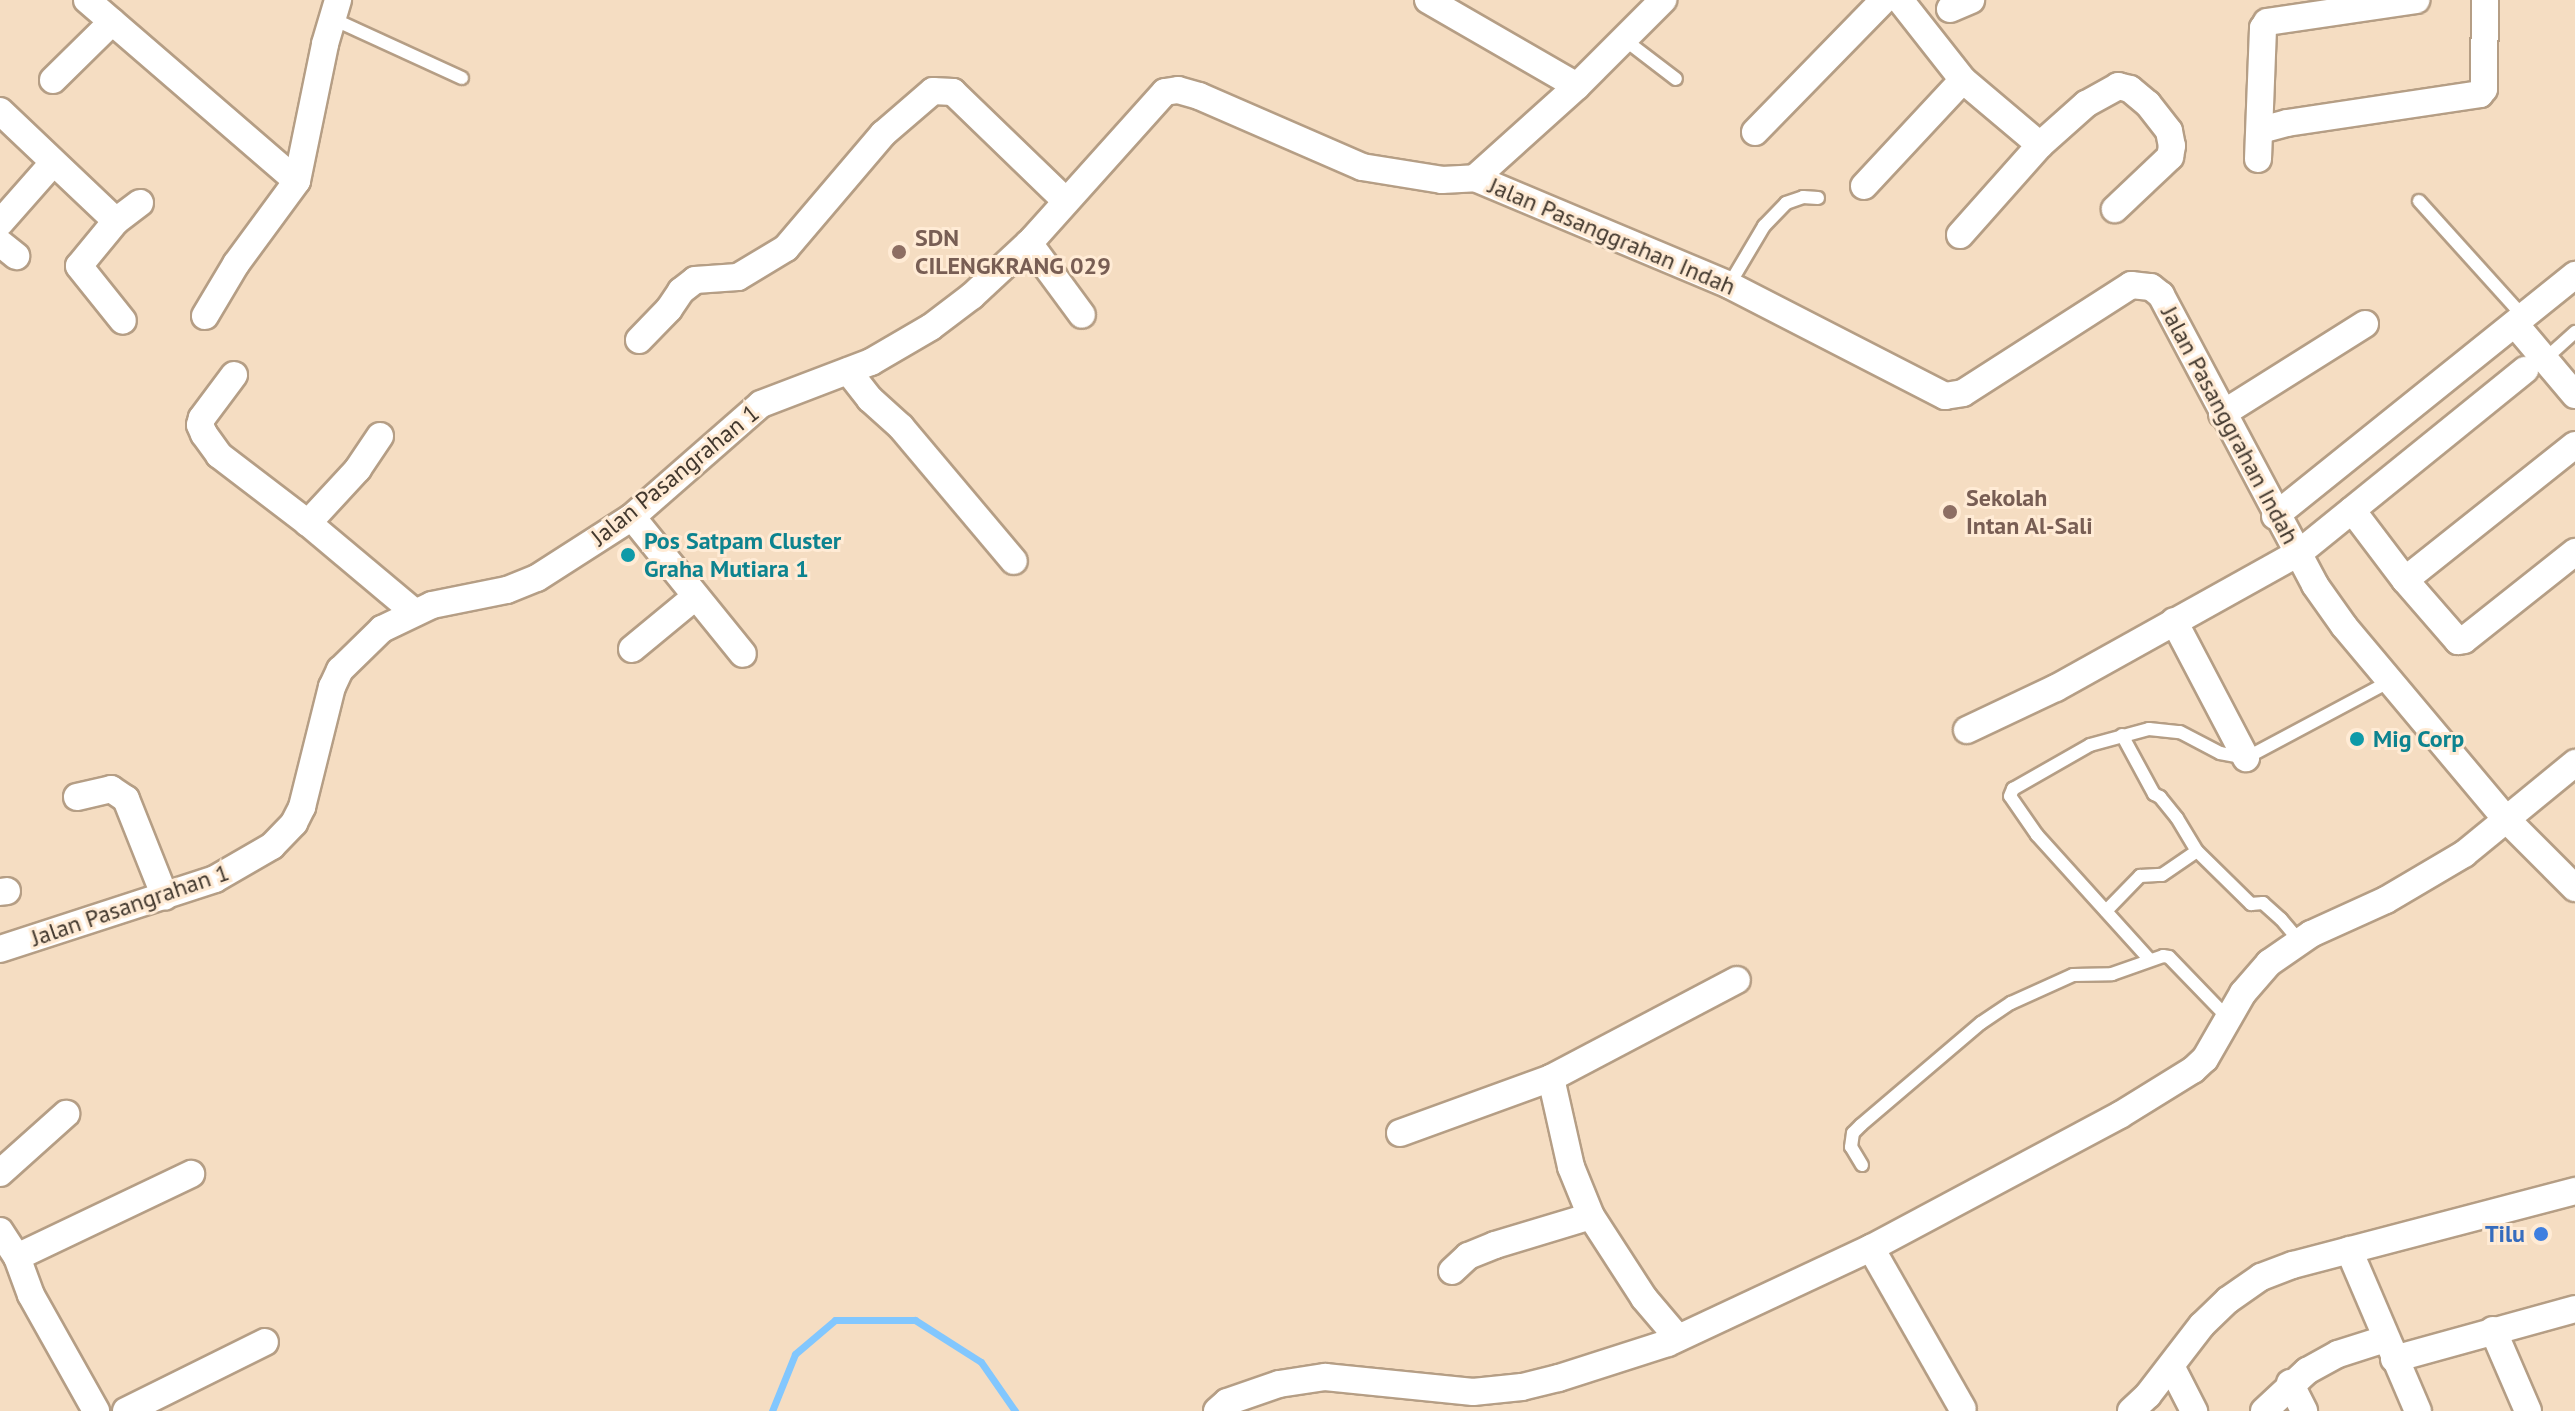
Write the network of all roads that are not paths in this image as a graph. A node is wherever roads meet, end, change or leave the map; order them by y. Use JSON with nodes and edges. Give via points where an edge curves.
{"nodes":[{"id":1,"x":87,"y":0,"type":"edge"},
{"id":2,"x":1428,"y":0,"type":"edge"},
{"id":3,"x":1663,"y":0,"type":"edge"},
{"id":4,"x":1884,"y":0,"type":"edge"},
{"id":5,"x":1900,"y":0,"type":"edge"},
{"id":6,"x":2416,"y":0,"type":"edge"},
{"id":7,"x":2485,"y":0,"type":"edge"},
{"id":8,"x":335,"y":9,"type":"edge"},
{"id":9,"x":112,"y":22,"type":"junction"},
{"id":10,"x":1625,"y":40,"type":"junction"},
{"id":11,"x":462,"y":78,"type":"dead end"},
{"id":12,"x":1676,"y":79,"type":"dead end"},
{"id":13,"x":53,"y":80,"type":"dead end"},
{"id":14,"x":1963,"y":80,"type":"junction"},
{"id":15,"x":1577,"y":86,"type":"junction"},
{"id":16,"x":0,"y":111,"type":"edge"},
{"id":17,"x":2261,"y":130,"type":"junction"},
{"id":18,"x":1755,"y":132,"type":"dead end"},
{"id":19,"x":2040,"y":145,"type":"junction"},
{"id":20,"x":2258,"y":159,"type":"dead end"},
{"id":21,"x":45,"y":172,"type":"dead end"},
{"id":22,"x":1475,"y":178,"type":"junction"},
{"id":23,"x":297,"y":181,"type":"junction"},
{"id":24,"x":1864,"y":186,"type":"dead end"},
{"id":25,"x":1818,"y":198,"type":"dead end"},
{"id":26,"x":1066,"y":201,"type":"junction"},
{"id":27,"x":2419,"y":201,"type":"dead end"},
{"id":28,"x":140,"y":203,"type":"dead end"},
{"id":29,"x":2115,"y":209,"type":"dead end"},
{"id":30,"x":116,"y":221,"type":"junction"},
{"id":31,"x":0,"y":223,"type":"edge"},
{"id":32,"x":1960,"y":235,"type":"dead end"},
{"id":33,"x":1029,"y":243,"type":"junction"},
{"id":34,"x":2575,"y":275,"type":"edge"},
{"id":35,"x":1729,"y":285,"type":"junction"},
{"id":36,"x":1082,"y":315,"type":"dead end"},
{"id":37,"x":205,"y":316,"type":"dead end"},
{"id":38,"x":2519,"y":320,"type":"junction"},
{"id":39,"x":123,"y":321,"type":"dead end"},
{"id":40,"x":2365,"y":324,"type":"dead end"},
{"id":41,"x":2575,"y":332,"type":"edge"},
{"id":42,"x":639,"y":340,"type":"dead end"},
{"id":43,"x":2535,"y":365,"type":"junction"},
{"id":44,"x":848,"y":371,"type":"junction"},
{"id":45,"x":234,"y":375,"type":"dead end"},
{"id":46,"x":2575,"y":395,"type":"edge"},
{"id":47,"x":2222,"y":414,"type":"junction"},
{"id":48,"x":380,"y":436,"type":"dead end"},
{"id":49,"x":2575,"y":445,"type":"edge"},
{"id":50,"x":2352,"y":510,"type":"junction"},
{"id":51,"x":2275,"y":516,"type":"junction"},
{"id":52,"x":632,"y":517,"type":"junction"},
{"id":53,"x":308,"y":523,"type":"junction"},
{"id":54,"x":2575,"y":552,"type":"edge"},
{"id":55,"x":2299,"y":553,"type":"junction"},
{"id":56,"x":1014,"y":561,"type":"dead end"},
{"id":57,"x":2405,"y":580,"type":"junction"},
{"id":58,"x":695,"y":597,"type":"junction"},
{"id":59,"x":414,"y":612,"type":"junction"},
{"id":60,"x":2174,"y":621,"type":"junction"},
{"id":61,"x":632,"y":649,"type":"dead end"},
{"id":62,"x":743,"y":654,"type":"dead end"},
{"id":63,"x":2390,"y":681,"type":"junction"},
{"id":64,"x":1967,"y":730,"type":"dead end"},
{"id":65,"x":2122,"y":735,"type":"junction"},
{"id":66,"x":2246,"y":758,"type":"junction"},
{"id":67,"x":2575,"y":763,"type":"edge"},
{"id":68,"x":77,"y":797,"type":"dead end"},
{"id":69,"x":2505,"y":818,"type":"junction"},
{"id":70,"x":2197,"y":851,"type":"junction"},
{"id":71,"x":2575,"y":888,"type":"edge"},
{"id":72,"x":165,"y":897,"type":"junction"},
{"id":73,"x":2106,"y":911,"type":"junction"},
{"id":74,"x":2300,"y":942,"type":"junction"},
{"id":75,"x":0,"y":949,"type":"edge"},
{"id":76,"x":2150,"y":960,"type":"junction"},
{"id":77,"x":1737,"y":980,"type":"dead end"},
{"id":78,"x":2228,"y":1018,"type":"junction"},
{"id":79,"x":1551,"y":1078,"type":"junction"},
{"id":80,"x":66,"y":1114,"type":"dead end"},
{"id":81,"x":1400,"y":1133,"type":"dead end"},
{"id":82,"x":1862,"y":1165,"type":"dead end"},
{"id":83,"x":0,"y":1173,"type":"edge"},
{"id":84,"x":191,"y":1174,"type":"dead end"},
{"id":85,"x":2575,"y":1191,"type":"edge"},
{"id":86,"x":1591,"y":1216,"type":"junction"},
{"id":87,"x":0,"y":1231,"type":"edge"},
{"id":88,"x":1871,"y":1248,"type":"junction"},
{"id":89,"x":2349,"y":1250,"type":"junction"},
{"id":90,"x":17,"y":1257,"type":"junction"},
{"id":91,"x":1452,"y":1271,"type":"dead end"},
{"id":92,"x":2575,"y":1309,"type":"edge"},
{"id":93,"x":2493,"y":1330,"type":"junction"},
{"id":94,"x":1678,"y":1338,"type":"junction"},
{"id":95,"x":265,"y":1342,"type":"dead end"},
{"id":96,"x":2389,"y":1349,"type":"junction"},
{"id":97,"x":2171,"y":1366,"type":"junction"},
{"id":98,"x":2290,"y":1383,"type":"junction"},
{"id":99,"x":1963,"y":1409,"type":"dead end"},
{"id":100,"x":96,"y":1411,"type":"edge"},
{"id":101,"x":126,"y":1411,"type":"edge"},
{"id":102,"x":1217,"y":1411,"type":"edge"},
{"id":103,"x":2131,"y":1411,"type":"edge"},
{"id":104,"x":2194,"y":1411,"type":"edge"},
{"id":105,"x":2264,"y":1411,"type":"edge"},
{"id":106,"x":2304,"y":1411,"type":"edge"},
{"id":107,"x":2418,"y":1411,"type":"edge"},
{"id":108,"x":2528,"y":1411,"type":"edge"}],
"edges":[{"from":1,"to":9,"type":"street"},
{"from":2,"to":15,"type":"street"},
{"from":3,"to":10,"type":"street"},
{"from":4,"to":18,"type":"street"},
{"from":5,"to":14,"type":"street"},
{"from":6,"to":17,"type":"street","via":[[2267,22]]},
{"from":7,"to":17,"type":"street","via":[[2480,94]]},
{"from":8,"to":11,"type":"lane"},
{"from":8,"to":23,"type":"street"},
{"from":9,"to":13,"type":"street"},
{"from":9,"to":23,"type":"street"},
{"from":10,"to":12,"type":"lane"},
{"from":10,"to":15,"type":"street"},
{"from":14,"to":19,"type":"street"},
{"from":14,"to":24,"type":"street"},
{"from":15,"to":22,"type":"street"},
{"from":16,"to":30,"type":"street"},
{"from":17,"to":20,"type":"street"},
{"from":19,"to":29,"type":"street","via":[[2097,96],[2118,86],[2130,89],[2169,131],[2172,146],[2170,157]]},
{"from":19,"to":32,"type":"street"},
{"from":21,"to":31,"type":"street"},
{"from":22,"to":26,"type":"street","name":"Jalan Pasangrahan 1","via":[[1442,180],[1362,167],[1199,96],[1171,90]]},
{"from":22,"to":35,"type":"street","name":"Jalan Pasanggrahan Indah"},
{"from":23,"to":37,"type":"street"},
{"from":25,"to":35,"type":"lane","via":[[1786,203],[1764,226]]},
{"from":26,"to":33,"type":"street","name":"Jalan Pasangrahan 1"},
{"from":26,"to":42,"type":"street","via":[[953,92],[933,91],[883,134],[786,248],[738,277],[695,280]]},
{"from":27,"to":38,"type":"lane"},
{"from":28,"to":30,"type":"street"},
{"from":30,"to":39,"type":"street","via":[[79,266]]},
{"from":33,"to":36,"type":"street"},
{"from":33,"to":44,"type":"street","name":"Jalan Pasangrahan 1","via":[[931,327]]},
{"from":34,"to":38,"type":"street"},
{"from":35,"to":47,"type":"street","name":"Jalan Pasanggrahan Indah","via":[[1930,389],[1956,396],[2131,285],[2143,284],[2161,295]]},
{"from":38,"to":43,"type":"street"},
{"from":38,"to":51,"type":"street"},
{"from":40,"to":47,"type":"street"},
{"from":41,"to":43,"type":"lane"},
{"from":43,"to":46,"type":"street"},
{"from":43,"to":50,"type":"street"},
{"from":44,"to":52,"type":"street","name":"Jalan Pasangrahan 1","via":[[761,404]]},
{"from":44,"to":56,"type":"street"},
{"from":45,"to":53,"type":"street","via":[[202,418],[204,434],[219,455]]},
{"from":47,"to":51,"type":"street","name":"Jalan Pasanggrahan Indah"},
{"from":48,"to":53,"type":"street","via":[[358,469]]},
{"from":49,"to":57,"type":"street"},
{"from":50,"to":55,"type":"street"},
{"from":50,"to":57,"type":"street"},
{"from":51,"to":55,"type":"street","name":"Jalan Pasanggrahan Indah"},
{"from":52,"to":58,"type":"street"},
{"from":52,"to":59,"type":"street","name":"Jalan Pasangrahan 1","via":[[537,578]]},
{"from":53,"to":59,"type":"street"},
{"from":54,"to":57,"type":"street","via":[[2464,640],[2453,637]]},
{"from":55,"to":60,"type":"street"},
{"from":55,"to":63,"type":"street","name":"Jalan Pasanggrahan Indah","via":[[2344,626]]},
{"from":58,"to":61,"type":"street"},
{"from":58,"to":62,"type":"street"},
{"from":59,"to":72,"type":"street","name":"Jalan Pasangrahan 1","via":[[382,629],[340,670],[294,823],[272,846],[240,866]]},
{"from":60,"to":64,"type":"street","via":[[2029,703]]},
{"from":60,"to":66,"type":"street"},
{"from":63,"to":66,"type":"lane"},
{"from":63,"to":69,"type":"street","name":"Jalan Pasanggrahan Indah"},
{"from":65,"to":66,"type":"lane","via":[[2165,728],[2220,753]]},
{"from":65,"to":70,"type":"lane","via":[[2154,794]]},
{"from":65,"to":73,"type":"lane","via":[[2090,745],[2013,789],[2010,796],[2037,835]]},
{"from":67,"to":69,"type":"street"},
{"from":68,"to":72,"type":"street","via":[[111,789],[126,799]]},
{"from":69,"to":71,"type":"street","name":"Jalan Pasanggrahan Indah"},
{"from":69,"to":74,"type":"street","via":[[2464,854],[2413,885]]},
{"from":70,"to":73,"type":"lane","via":[[2162,875],[2140,876]]},
{"from":70,"to":74,"type":"lane","via":[[2251,904],[2263,903]]},
{"from":72,"to":75,"type":"street","name":"Jalan Pasangrahan 1"},
{"from":73,"to":76,"type":"lane"},
{"from":74,"to":78,"type":"street","via":[[2269,963]]},
{"from":76,"to":78,"type":"lane","via":[[2175,960]]},
{"from":76,"to":82,"type":"lane","via":[[2125,971],[2073,975],[1981,1023],[1853,1133],[1851,1147]]},
{"from":77,"to":79,"type":"street"},
{"from":78,"to":88,"type":"street","via":[[2193,1070],[2120,1115]]},
{"from":79,"to":81,"type":"street"},
{"from":79,"to":86,"type":"street","via":[[1571,1167]]},
{"from":80,"to":83,"type":"street"},
{"from":84,"to":90,"type":"street"},
{"from":85,"to":89,"type":"street"},
{"from":86,"to":91,"type":"street","via":[[1495,1245],[1468,1256]]},
{"from":86,"to":94,"type":"street","via":[[1644,1298]]},
{"from":87,"to":90,"type":"street"},
{"from":88,"to":94,"type":"street"},
{"from":88,"to":99,"type":"street"},
{"from":89,"to":96,"type":"street"},
{"from":89,"to":97,"type":"street","via":[[2261,1277],[2202,1325]]},
{"from":90,"to":100,"type":"street","via":[[31,1295]]},
{"from":92,"to":93,"type":"street"},
{"from":93,"to":96,"type":"street"},
{"from":93,"to":108,"type":"street"},
{"from":94,"to":102,"type":"street","via":[[1522,1387],[1473,1392],[1325,1377],[1279,1384],[1227,1402]]},
{"from":95,"to":101,"type":"street"},
{"from":96,"to":98,"type":"street","via":[[2338,1354]]},
{"from":96,"to":107,"type":"street"},
{"from":97,"to":103,"type":"street"},
{"from":97,"to":104,"type":"street"},
{"from":98,"to":105,"type":"street"},
{"from":98,"to":106,"type":"street"}]}
